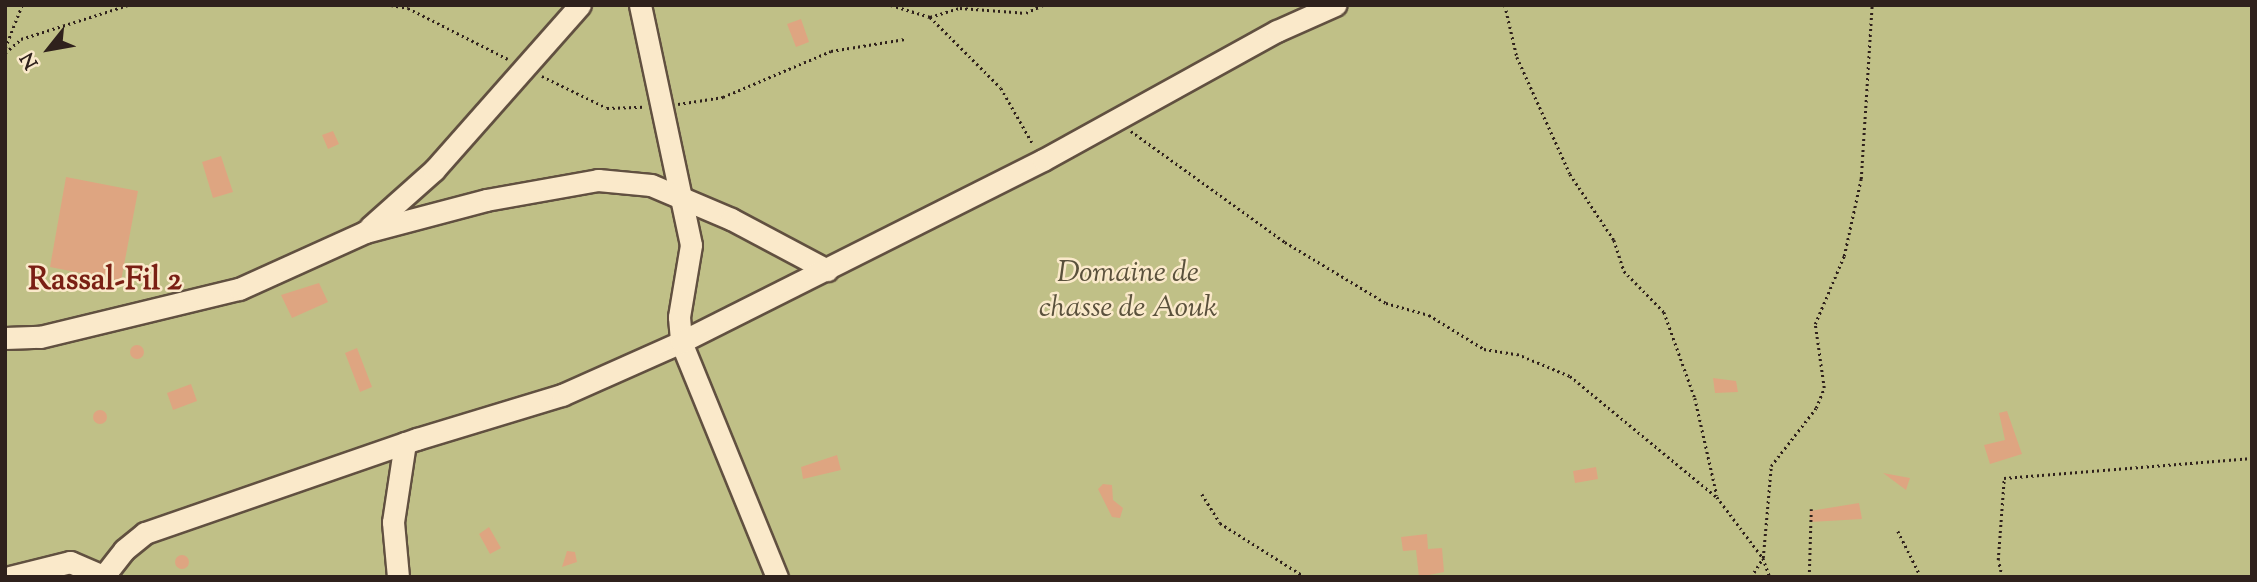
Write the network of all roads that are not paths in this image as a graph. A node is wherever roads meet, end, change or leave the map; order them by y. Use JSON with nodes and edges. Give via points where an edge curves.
{"nodes":[{"id":1,"x":580,"y":5,"type":"edge"},
{"id":2,"x":640,"y":5,"type":"edge"},
{"id":3,"x":1335,"y":5,"type":"edge"},
{"id":4,"x":679,"y":196,"type":"junction"},
{"id":5,"x":365,"y":232,"type":"junction"},
{"id":6,"x":827,"y":270,"type":"junction"},
{"id":7,"x":5,"y":338,"type":"edge"},
{"id":8,"x":681,"y":342,"type":"junction"},
{"id":9,"x":405,"y":443,"type":"junction"},
{"id":10,"x":103,"y":576,"type":"edge"},
{"id":11,"x":10,"y":577,"type":"edge"},
{"id":12,"x":398,"y":577,"type":"edge"},
{"id":13,"x":777,"y":577,"type":"edge"}],
"edges":[{"from":1,"to":5,"type":"street","via":[[434,170]]},
{"from":2,"to":4,"type":"street"},
{"from":3,"to":6,"type":"street","via":[[1277,31],[1043,160]]},
{"from":4,"to":5,"type":"street","via":[[651,185],[598,180],[563,183]]},
{"from":4,"to":6,"type":"street"},
{"from":4,"to":8,"type":"street","via":[[691,244],[679,317]]},
{"from":5,"to":7,"type":"street","via":[[239,289],[40,338]]},
{"from":6,"to":8,"type":"street"},
{"from":8,"to":9,"type":"street","via":[[562,395]]},
{"from":8,"to":13,"type":"street"},
{"from":9,"to":10,"type":"street","via":[[145,533]]},
{"from":9,"to":12,"type":"street","via":[[393,522]]},
{"from":10,"to":11,"type":"street","via":[[70,562]]}]}
